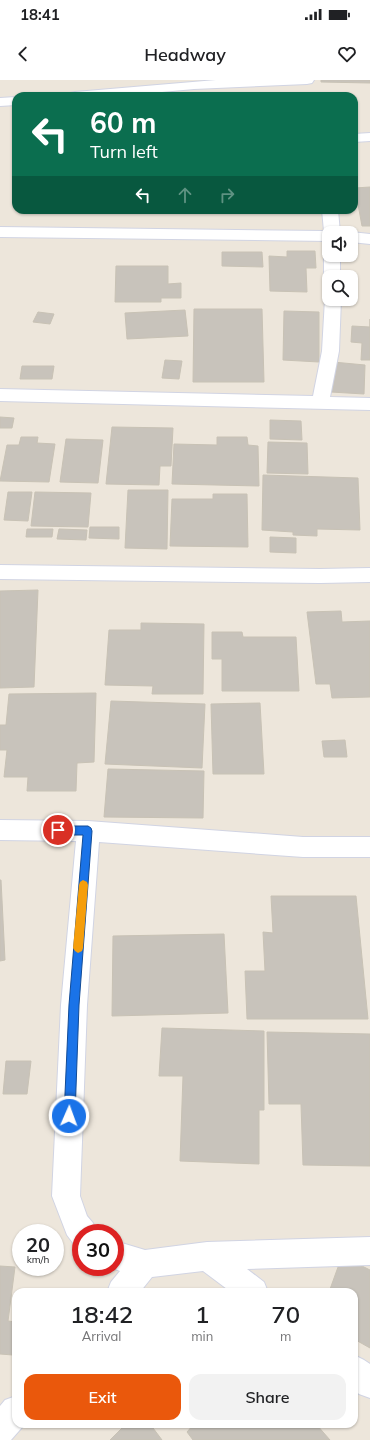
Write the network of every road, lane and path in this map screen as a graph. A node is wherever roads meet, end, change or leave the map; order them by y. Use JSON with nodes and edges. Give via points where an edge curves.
{"nodes":[{"id":1,"x":309,"y":84,"type":"edge"},
{"id":2,"x":118,"y":92,"type":"edge"},
{"id":3,"x":12,"y":101,"type":"edge"},
{"id":4,"x":0,"y":102,"type":"edge"},
{"id":5,"x":370,"y":137,"type":"edge"},
{"id":6,"x":358,"y":138,"type":"edge"},
{"id":7,"x":330,"y":214,"type":"edge"},
{"id":8,"x":331,"y":226,"type":"edge"},
{"id":9,"x":0,"y":232,"type":"edge"},
{"id":10,"x":322,"y":236,"type":"edge"},
{"id":11,"x":358,"y":238,"type":"edge"},
{"id":12,"x":370,"y":239,"type":"edge"},
{"id":13,"x":333,"y":306,"type":"edge"},
{"id":14,"x":0,"y":395,"type":"edge"},
{"id":15,"x":320,"y":402,"type":"junction"},
{"id":16,"x":370,"y":404,"type":"edge"},
{"id":17,"x":0,"y":572,"type":"edge"},
{"id":18,"x":370,"y":575,"type":"edge"},
{"id":19,"x":0,"y":830,"type":"edge"},
{"id":20,"x":88,"y":831,"type":"junction"},
{"id":21,"x":370,"y":847,"type":"edge"},
{"id":22,"x":77,"y":1224,"type":"edge"},
{"id":23,"x":370,"y":1252,"type":"edge"},
{"id":24,"x":207,"y":1256,"type":"junction"},
{"id":25,"x":124,"y":1258,"type":"edge"},
{"id":26,"x":145,"y":1264,"type":"junction"},
{"id":27,"x":124,"y":1288,"type":"edge"},
{"id":28,"x":249,"y":1288,"type":"edge"},
{"id":29,"x":358,"y":1373,"type":"edge"},
{"id":30,"x":370,"y":1383,"type":"edge"},
{"id":31,"x":12,"y":1416,"type":"edge"},
{"id":32,"x":0,"y":1429,"type":"edge"}],
"edges":[{"from":1,"to":2,"type":"street","via":[[194,85]]},
{"from":3,"to":4,"type":"street"},
{"from":5,"to":6,"type":"street"},
{"from":7,"to":8,"type":"street"},
{"from":9,"to":10,"type":"street"},
{"from":11,"to":12,"type":"street"},
{"from":13,"to":15,"type":"street","via":[[329,366]]},
{"from":14,"to":15,"type":"street"},
{"from":15,"to":16,"type":"street"},
{"from":17,"to":18,"type":"street"},
{"from":19,"to":20,"type":"street"},
{"from":20,"to":21,"type":"street","via":[[303,847]]},
{"from":20,"to":22,"type":"street","via":[[74,1005],[66,1196]]},
{"from":23,"to":24,"type":"street"},
{"from":24,"to":26,"type":"street"},
{"from":24,"to":28,"type":"street"},
{"from":25,"to":26,"type":"street"},
{"from":26,"to":27,"type":"street"},
{"from":29,"to":30,"type":"street"},
{"from":31,"to":32,"type":"street"}]}
